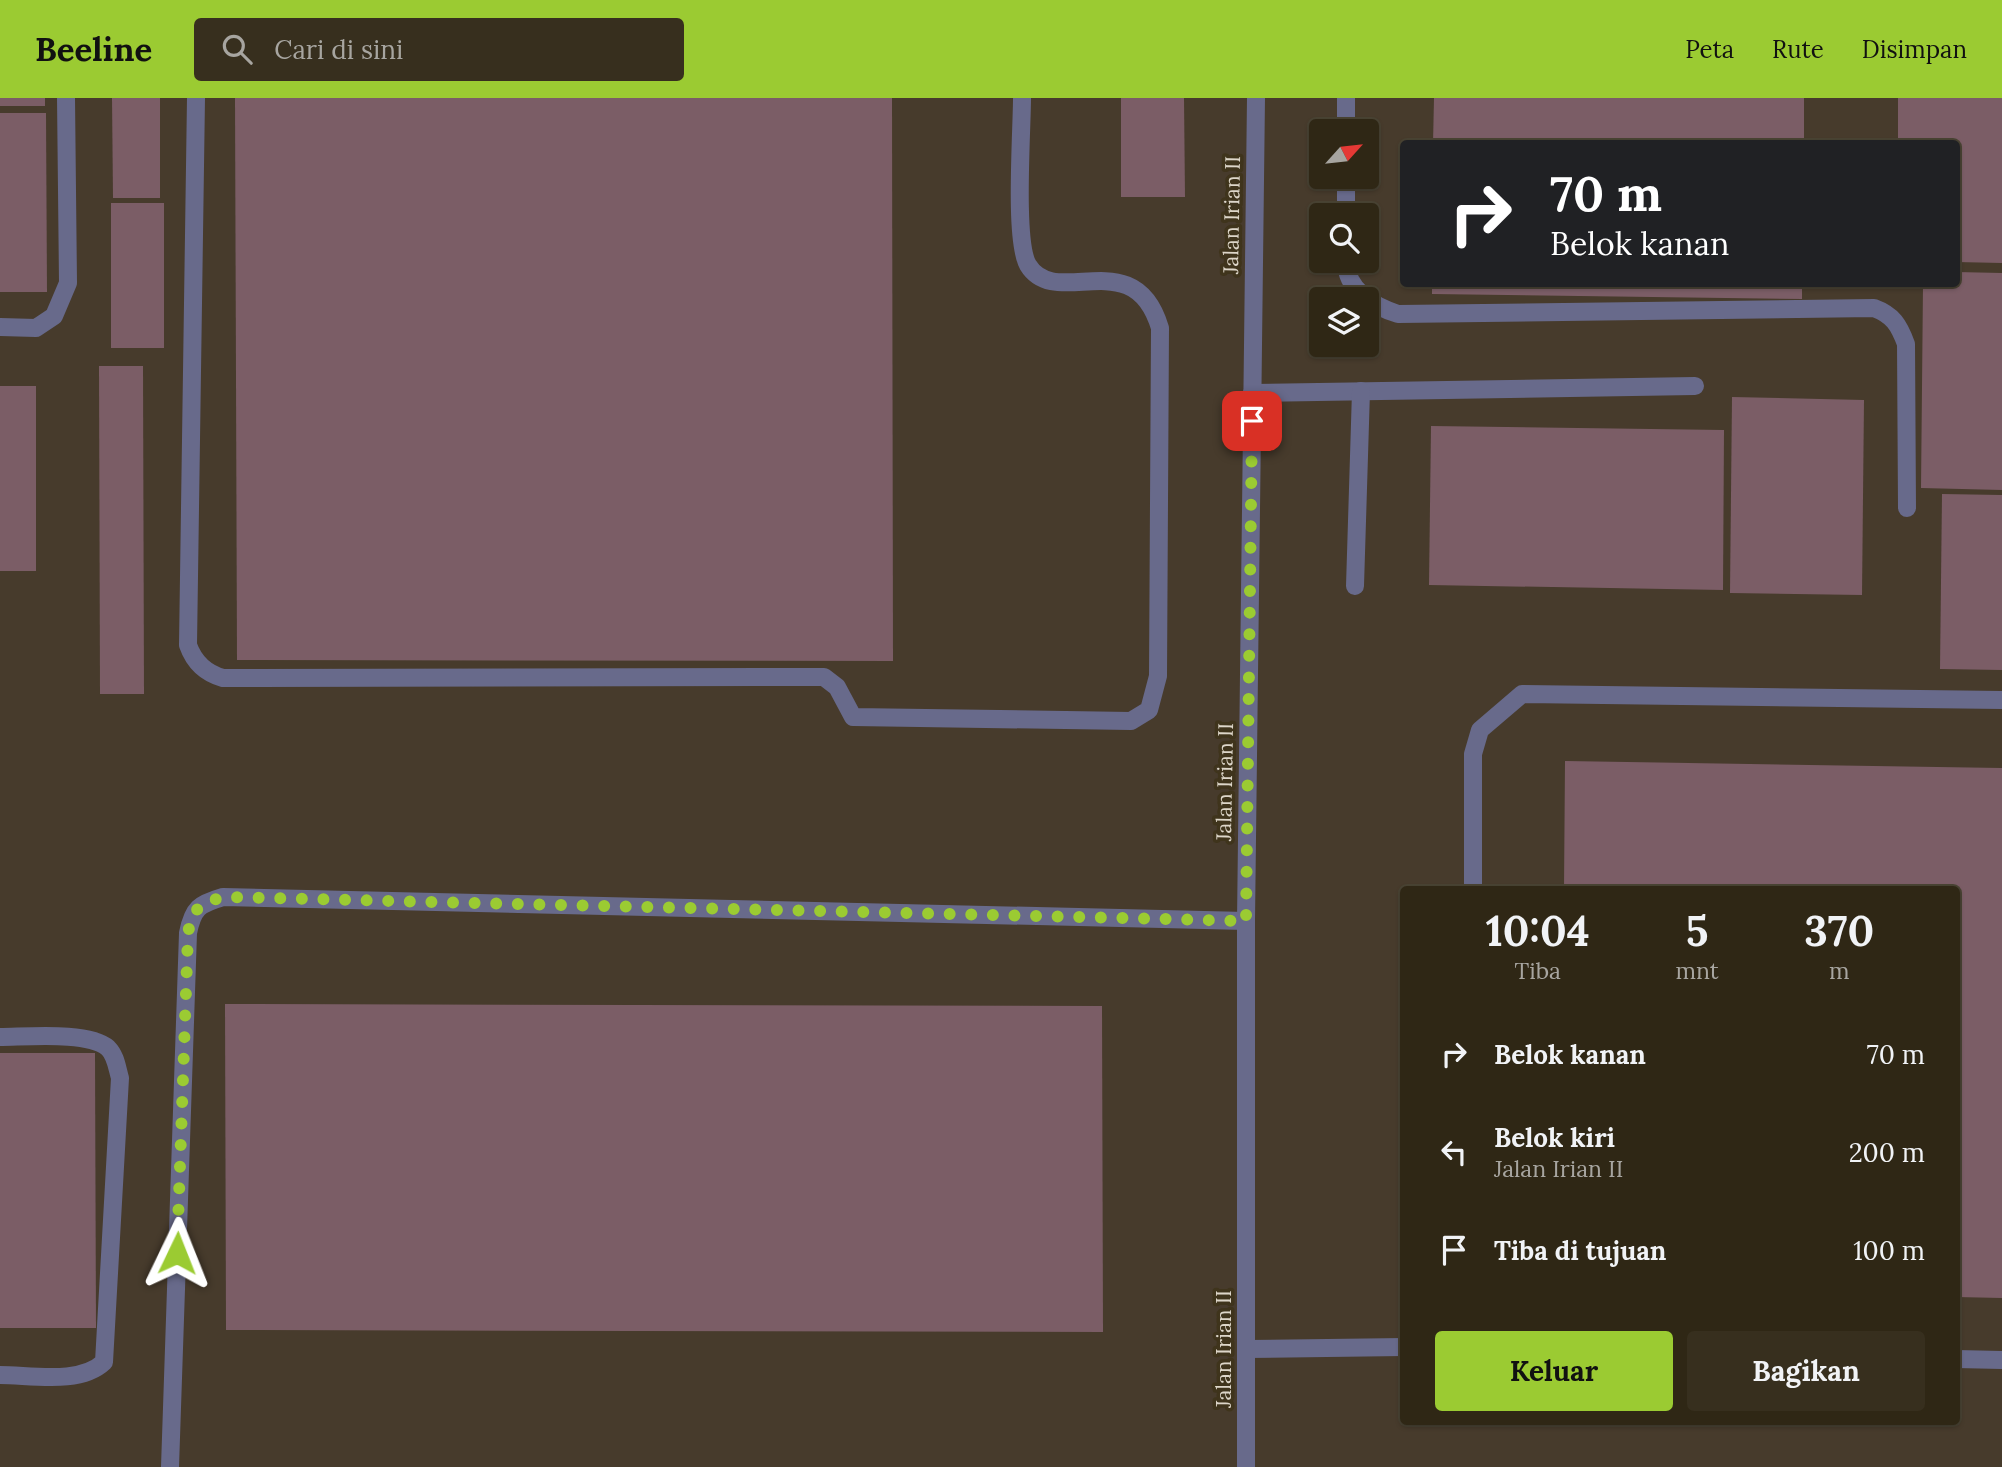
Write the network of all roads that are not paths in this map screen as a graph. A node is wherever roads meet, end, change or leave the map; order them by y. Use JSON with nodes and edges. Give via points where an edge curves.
{"nodes":[{"id":1,"x":66,"y":98,"type":"edge"},
{"id":2,"x":196,"y":98,"type":"edge"},
{"id":3,"x":1022,"y":98,"type":"edge"},
{"id":4,"x":1256,"y":98,"type":"edge"},
{"id":5,"x":1346,"y":98,"type":"edge"},
{"id":6,"x":1346,"y":119,"type":"edge"},
{"id":7,"x":1349,"y":273,"type":"edge"},
{"id":8,"x":0,"y":327,"type":"edge"},
{"id":9,"x":1695,"y":386,"type":"dead end"},
{"id":10,"x":1361,"y":391,"type":"junction"},
{"id":11,"x":1252,"y":393,"type":"junction"},
{"id":12,"x":1907,"y":509,"type":"dead end"},
{"id":13,"x":1355,"y":586,"type":"dead end"},
{"id":14,"x":2002,"y":700,"type":"edge"},
{"id":15,"x":1473,"y":886,"type":"edge"},
{"id":16,"x":1246,"y":921,"type":"junction"},
{"id":17,"x":0,"y":1037,"type":"edge"},
{"id":18,"x":1400,"y":1347,"type":"edge"},
{"id":19,"x":1247,"y":1349,"type":"junction"},
{"id":20,"x":1960,"y":1359,"type":"edge"},
{"id":21,"x":2002,"y":1360,"type":"edge"},
{"id":22,"x":0,"y":1374,"type":"edge"},
{"id":23,"x":170,"y":1467,"type":"edge"},
{"id":24,"x":1246,"y":1467,"type":"edge"}],
"edges":[{"from":1,"to":8,"type":"street","via":[[68,283],[54,316],[36,328]]},
{"from":2,"to":3,"type":"street","via":[[188,645],[192,657],[212,675],[824,677],[837,687],[853,718],[1131,721],[1149,710],[1158,676],[1160,328],[1144,294],[1129,285],[1055,281],[1029,267],[1022,240]]},
{"from":4,"to":11,"type":"street","name":"Jalan Irian II"},
{"from":5,"to":6,"type":"street"},
{"from":7,"to":12,"type":"street","via":[[1360,294],[1398,314],[1874,308],[1889,314],[1906,344]]},
{"from":9,"to":10,"type":"street"},
{"from":10,"to":11,"type":"street"},
{"from":10,"to":13,"type":"street"},
{"from":11,"to":16,"type":"street","name":"Jalan Irian II"},
{"from":14,"to":15,"type":"street","via":[[1522,694],[1480,730],[1473,754]]},
{"from":16,"to":19,"type":"street","name":"Jalan Irian II"},
{"from":16,"to":23,"type":"street","via":[[223,897],[205,902],[191,915],[188,933]]},
{"from":17,"to":22,"type":"street","via":[[100,1043],[113,1055],[120,1078],[104,1362],[76,1375]]},
{"from":18,"to":19,"type":"street"},
{"from":19,"to":24,"type":"street","name":"Jalan Irian II"},
{"from":20,"to":21,"type":"street"}]}
